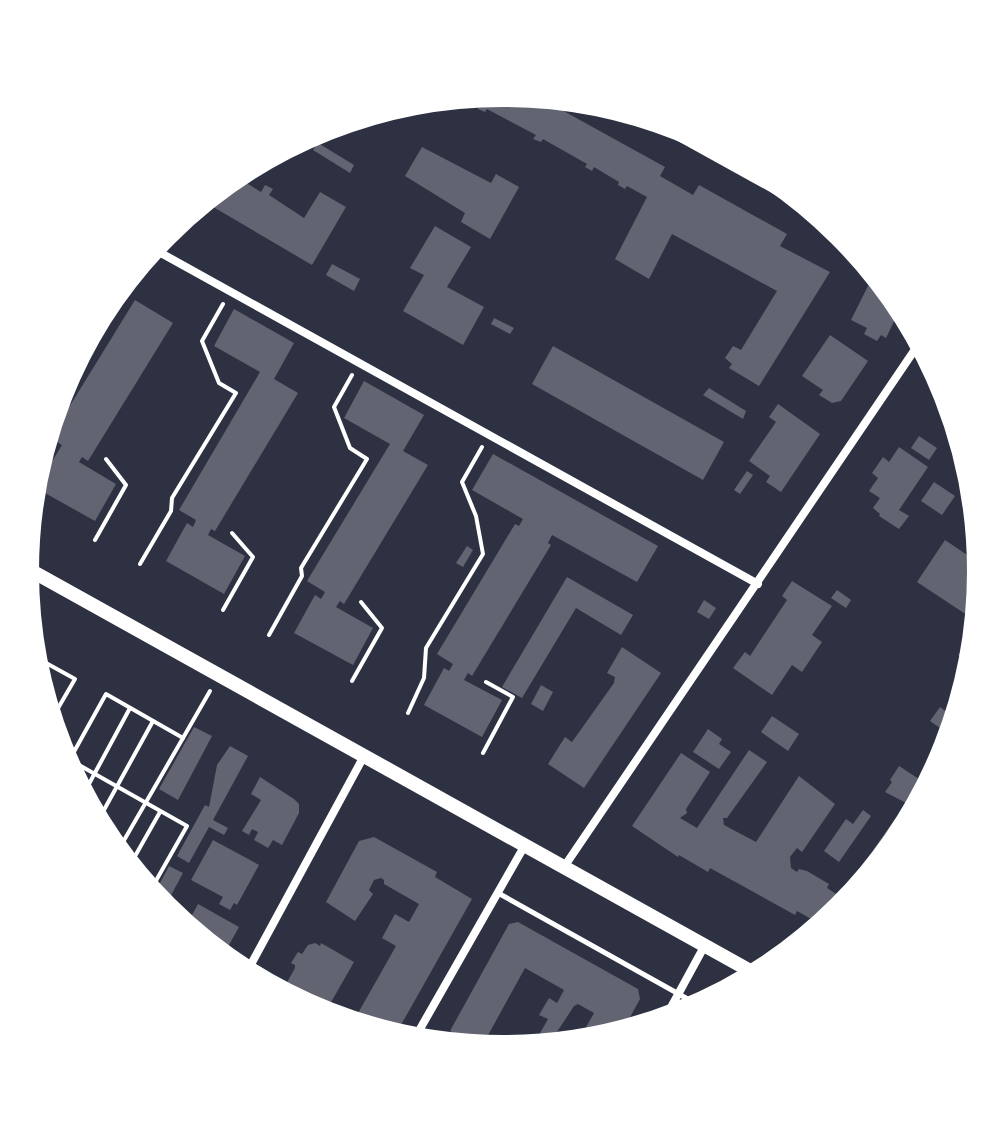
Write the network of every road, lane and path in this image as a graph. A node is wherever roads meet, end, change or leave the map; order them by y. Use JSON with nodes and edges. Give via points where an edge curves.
{"nodes":[{"id":1,"x":686,"y":139,"type":"edge"},
{"id":2,"x":784,"y":194,"type":"edge"},
{"id":3,"x":159,"y":252,"type":"edge"},
{"id":4,"x":230,"y":291,"type":"junction"},
{"id":5,"x":916,"y":348,"type":"edge"},
{"id":6,"x":359,"y":362,"type":"junction"},
{"id":7,"x":490,"y":434,"type":"junction"},
{"id":8,"x":106,"y":459,"type":"dead end"},
{"id":9,"x":232,"y":533,"type":"dead end"},
{"id":10,"x":95,"y":540,"type":"dead end"},
{"id":11,"x":140,"y":564,"type":"dead end"},
{"id":12,"x":34,"y":572,"type":"edge"},
{"id":13,"x":758,"y":584,"type":"junction"},
{"id":14,"x":361,"y":602,"type":"dead end"},
{"id":15,"x":223,"y":610,"type":"dead end"},
{"id":16,"x":269,"y":635,"type":"dead end"},
{"id":17,"x":43,"y":661,"type":"edge"},
{"id":18,"x":219,"y":675,"type":"junction"},
{"id":19,"x":352,"y":681,"type":"dead end"},
{"id":20,"x":486,"y":682,"type":"dead end"},
{"id":21,"x":130,"y":708,"type":"junction"},
{"id":22,"x":56,"y":712,"type":"edge"},
{"id":23,"x":408,"y":713,"type":"dead end"},
{"id":24,"x":153,"y":721,"type":"junction"},
{"id":25,"x":183,"y":738,"type":"junction"},
{"id":26,"x":483,"y":753,"type":"dead end"},
{"id":27,"x":72,"y":755,"type":"edge"},
{"id":28,"x":364,"y":756,"type":"junction"},
{"id":29,"x":76,"y":765,"type":"edge"},
{"id":30,"x":94,"y":774,"type":"junction"},
{"id":31,"x":87,"y":787,"type":"edge"},
{"id":32,"x":117,"y":787,"type":"junction"},
{"id":33,"x":146,"y":803,"type":"junction"},
{"id":34,"x":161,"y":811,"type":"junction"},
{"id":35,"x":102,"y":813,"type":"edge"},
{"id":36,"x":122,"y":844,"type":"edge"},
{"id":37,"x":525,"y":845,"type":"junction"},
{"id":38,"x":133,"y":859,"type":"edge"},
{"id":39,"x":564,"y":867,"type":"junction"},
{"id":40,"x":154,"y":884,"type":"edge"},
{"id":41,"x":497,"y":893,"type":"junction"},
{"id":42,"x":705,"y":945,"type":"junction"},
{"id":43,"x":250,"y":966,"type":"edge"},
{"id":44,"x":748,"y":970,"type":"edge"},
{"id":45,"x":679,"y":994,"type":"junction"},
{"id":46,"x":690,"y":1000,"type":"edge"},
{"id":47,"x":671,"y":1008,"type":"edge"},
{"id":48,"x":419,"y":1031,"type":"edge"}],
"edges":[{"from":1,"to":2,"type":"street"},
{"from":3,"to":4,"type":"street"},
{"from":4,"to":6,"type":"street"},
{"from":4,"to":11,"type":"path","via":[[202,341],[219,383],[236,393],[172,498],[171,511]]},
{"from":5,"to":13,"type":"street"},
{"from":6,"to":7,"type":"street"},
{"from":6,"to":16,"type":"path","via":[[334,407],[350,448],[367,459],[301,568],[302,576]]},
{"from":7,"to":13,"type":"street"},
{"from":7,"to":23,"type":"path","via":[[462,482],[483,554],[426,648],[424,678]]},
{"from":8,"to":10,"type":"path","via":[[126,485]]},
{"from":9,"to":15,"type":"path","via":[[253,557]]},
{"from":12,"to":18,"type":"street"},
{"from":13,"to":39,"type":"street"},
{"from":14,"to":19,"type":"path","via":[[382,628]]},
{"from":17,"to":22,"type":"path","via":[[75,679]]},
{"from":18,"to":25,"type":"path"},
{"from":18,"to":28,"type":"street"},
{"from":20,"to":26,"type":"path","via":[[513,697]]},
{"from":21,"to":24,"type":"path"},
{"from":21,"to":27,"type":"path","via":[[106,694]]},
{"from":21,"to":30,"type":"path"},
{"from":24,"to":25,"type":"path"},
{"from":24,"to":32,"type":"path"},
{"from":25,"to":33,"type":"path"},
{"from":28,"to":37,"type":"street"},
{"from":28,"to":43,"type":"street"},
{"from":29,"to":30,"type":"path"},
{"from":30,"to":31,"type":"path"},
{"from":30,"to":32,"type":"path"},
{"from":32,"to":33,"type":"path"},
{"from":32,"to":35,"type":"path"},
{"from":33,"to":34,"type":"path"},
{"from":33,"to":36,"type":"path"},
{"from":34,"to":38,"type":"path"},
{"from":34,"to":40,"type":"path","via":[[187,826]]},
{"from":37,"to":39,"type":"street"},
{"from":37,"to":41,"type":"street"},
{"from":39,"to":42,"type":"street"},
{"from":41,"to":45,"type":"lane"},
{"from":41,"to":48,"type":"street"},
{"from":42,"to":44,"type":"street"},
{"from":42,"to":45,"type":"street"},
{"from":45,"to":46,"type":"lane"},
{"from":45,"to":47,"type":"street"}]}
